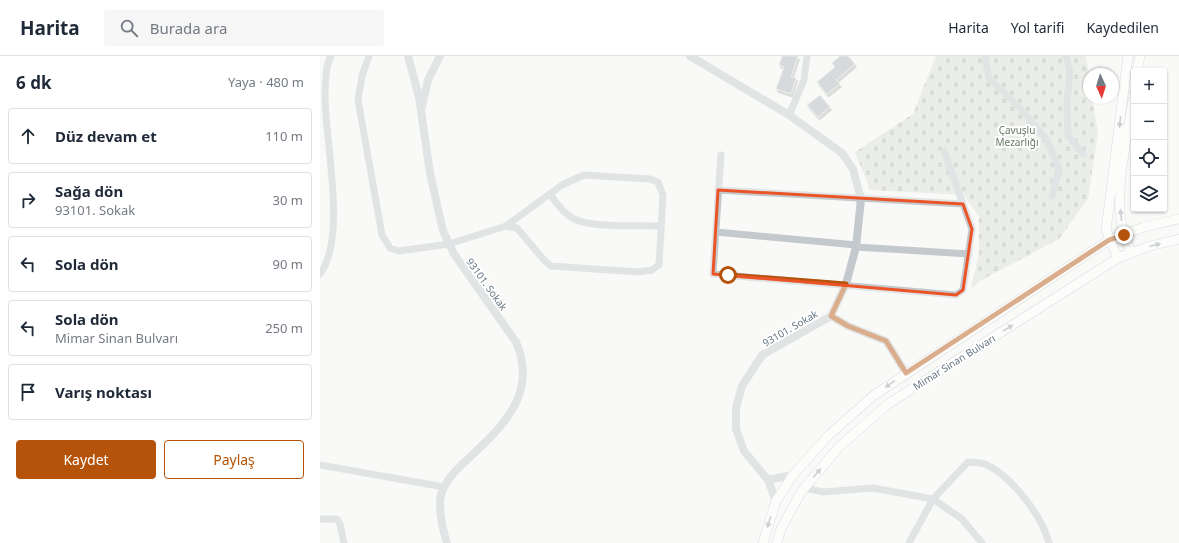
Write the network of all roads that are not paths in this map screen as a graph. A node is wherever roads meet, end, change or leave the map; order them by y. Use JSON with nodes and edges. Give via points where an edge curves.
{"nodes":[{"id":1,"x":331,"y":56,"type":"edge"},
{"id":2,"x":369,"y":56,"type":"edge"},
{"id":3,"x":408,"y":56,"type":"edge"},
{"id":4,"x":440,"y":56,"type":"edge"},
{"id":5,"x":690,"y":56,"type":"edge"},
{"id":6,"x":807,"y":56,"type":"edge"},
{"id":7,"x":985,"y":56,"type":"edge"},
{"id":8,"x":1066,"y":56,"type":"edge"},
{"id":9,"x":1128,"y":56,"type":"edge"},
{"id":10,"x":1140,"y":56,"type":"edge"},
{"id":11,"x":1138,"y":68,"type":"edge"},
{"id":12,"x":1133,"y":104,"type":"edge"},
{"id":13,"x":421,"y":113,"type":"junction"},
{"id":14,"x":789,"y":115,"type":"junction"},
{"id":15,"x":944,"y":151,"type":"dead end"},
{"id":16,"x":1083,"y":154,"type":"dead end"},
{"id":17,"x":721,"y":155,"type":"dead end"},
{"id":18,"x":718,"y":190,"type":"junction"},
{"id":19,"x":550,"y":194,"type":"junction"},
{"id":20,"x":1052,"y":196,"type":"dead end"},
{"id":21,"x":861,"y":199,"type":"junction"},
{"id":22,"x":963,"y":204,"type":"junction"},
{"id":23,"x":1179,"y":219,"type":"edge"},
{"id":24,"x":506,"y":226,"type":"junction"},
{"id":25,"x":661,"y":226,"type":"junction"},
{"id":26,"x":716,"y":232,"type":"junction"},
{"id":27,"x":1124,"y":235,"type":"junction"},
{"id":28,"x":1179,"y":239,"type":"edge"},
{"id":29,"x":1109,"y":240,"type":"junction"},
{"id":30,"x":449,"y":244,"type":"junction"},
{"id":31,"x":856,"y":246,"type":"junction"},
{"id":32,"x":1131,"y":252,"type":"junction"},
{"id":33,"x":969,"y":254,"type":"junction"},
{"id":34,"x":1118,"y":258,"type":"junction"},
{"id":35,"x":320,"y":274,"type":"edge"},
{"id":36,"x":846,"y":284,"type":"junction"},
{"id":37,"x":831,"y":316,"type":"junction"},
{"id":38,"x":906,"y":373,"type":"junction"},
{"id":39,"x":320,"y":465,"type":"edge"},
{"id":40,"x":793,"y":475,"type":"junction"},
{"id":41,"x":768,"y":480,"type":"junction"},
{"id":42,"x":444,"y":487,"type":"junction"},
{"id":43,"x":805,"y":488,"type":"junction"},
{"id":44,"x":933,"y":499,"type":"junction"},
{"id":45,"x":776,"y":501,"type":"junction"},
{"id":46,"x":320,"y":519,"type":"edge"},
{"id":47,"x":344,"y":543,"type":"edge"},
{"id":48,"x":447,"y":543,"type":"edge"},
{"id":49,"x":763,"y":543,"type":"edge"},
{"id":50,"x":777,"y":543,"type":"edge"},
{"id":51,"x":909,"y":543,"type":"edge"},
{"id":52,"x":982,"y":543,"type":"edge"},
{"id":53,"x":1049,"y":543,"type":"edge"}],
"edges":[{"from":1,"to":35,"type":"street","via":[[326,80],[325,111],[334,200],[333,239]]},
{"from":2,"to":30,"type":"street","via":[[358,100],[382,235],[390,248],[399,251]]},
{"from":3,"to":13,"type":"street","name":"93101. Sokak"},
{"from":4,"to":13,"type":"street","via":[[428,80]]},
{"from":5,"to":14,"type":"street","name":"93101. Sokak"},
{"from":6,"to":14,"type":"street","via":[[804,80]]},
{"from":7,"to":20,"type":"street","via":[[989,78],[1020,108],[1047,140],[1059,169]]},
{"from":8,"to":16,"type":"street","via":[[1070,72],[1067,103],[1068,136]]},
{"from":9,"to":29,"type":"main road","one_way":true,"via":[[1106,230]]},
{"from":10,"to":11,"type":"main road"},
{"from":27,"to":12,"type":"main road","one_way":true,"via":[[1120,215],[1120,189]]},
{"from":13,"to":30,"type":"street","name":"93101. Sokak","via":[[430,173],[443,231]]},
{"from":14,"to":21,"type":"street","name":"93101. Sokak","via":[[842,154],[853,169]]},
{"from":15,"to":22,"type":"street"},
{"from":17,"to":18,"type":"street"},
{"from":18,"to":21,"type":"street"},
{"from":18,"to":26,"type":"street"},
{"from":19,"to":24,"type":"street"},
{"from":19,"to":25,"type":"street","via":[[558,206],[573,219],[594,223]]},
{"from":19,"to":25,"type":"street","via":[[562,185],[584,175],[650,179],[658,182],[663,195]]},
{"from":21,"to":22,"type":"street"},
{"from":21,"to":31,"type":"street","name":"93101. Sokak"},
{"from":22,"to":33,"type":"street","via":[[972,229]]},
{"from":23,"to":27,"type":"main road","name":"Mimar Sinan Bulvarı","via":[[1144,227]]},
{"from":24,"to":25,"type":"street","via":[[517,228],[551,266],[638,272],[652,270],[659,265]]},
{"from":24,"to":30,"type":"street"},
{"from":26,"to":31,"type":"street"},
{"from":26,"to":36,"type":"street","via":[[713,274]]},
{"from":27,"to":29,"type":"main road","name":"Mimar Sinan Bulvarı"},
{"from":27,"to":32,"type":"main road"},
{"from":32,"to":28,"type":"main road","name":"Mimar Sinan Bulvarı","one_way":true},
{"from":29,"to":34,"type":"main road"},
{"from":29,"to":38,"type":"main road","name":"Mimar Sinan Bulvarı"},
{"from":30,"to":42,"type":"street","name":"93101. Sokak","via":[[516,342],[523,370],[518,403],[508,418],[452,475]]},
{"from":31,"to":33,"type":"street"},
{"from":31,"to":36,"type":"street","name":"93101. Sokak"},
{"from":32,"to":34,"type":"main road","name":"Mimar Sinan Bulvarı"},
{"from":33,"to":36,"type":"street","via":[[963,290],[956,294]]},
{"from":43,"to":34,"type":"main road","name":"Mimar Sinan Bulvarı","one_way":true,"via":[[839,447],[888,404]]},
{"from":36,"to":37,"type":"street","name":"93101. Sokak"},
{"from":37,"to":38,"type":"street","via":[[848,326],[886,341]]},
{"from":37,"to":41,"type":"street","name":"93101. Sokak","via":[[762,355],[742,386],[736,408],[736,429],[744,451]]},
{"from":38,"to":40,"type":"main road","name":"Mimar Sinan Bulvarı","one_way":true,"via":[[873,396],[834,431]]},
{"from":39,"to":42,"type":"street"},
{"from":40,"to":41,"type":"street"},
{"from":40,"to":45,"type":"main road","name":"Mimar Sinan Bulvarı"},
{"from":41,"to":45,"type":"street","name":"93101. Sokak"},
{"from":42,"to":48,"type":"street","name":"93101. Sokak","via":[[441,493],[441,509]]},
{"from":43,"to":44,"type":"street","via":[[822,492],[873,488]]},
{"from":43,"to":50,"type":"main road","name":"Mimar Sinan Bulvarı","via":[[781,529]]},
{"from":44,"to":51,"type":"street"},
{"from":44,"to":52,"type":"street","via":[[962,519]]},
{"from":44,"to":53,"type":"street","via":[[968,462],[986,464],[1008,479],[1039,517]]},
{"from":45,"to":49,"type":"main road","name":"Mimar Sinan Bulvarı","one_way":true},
{"from":46,"to":47,"type":"street","via":[[337,519]]}]}
